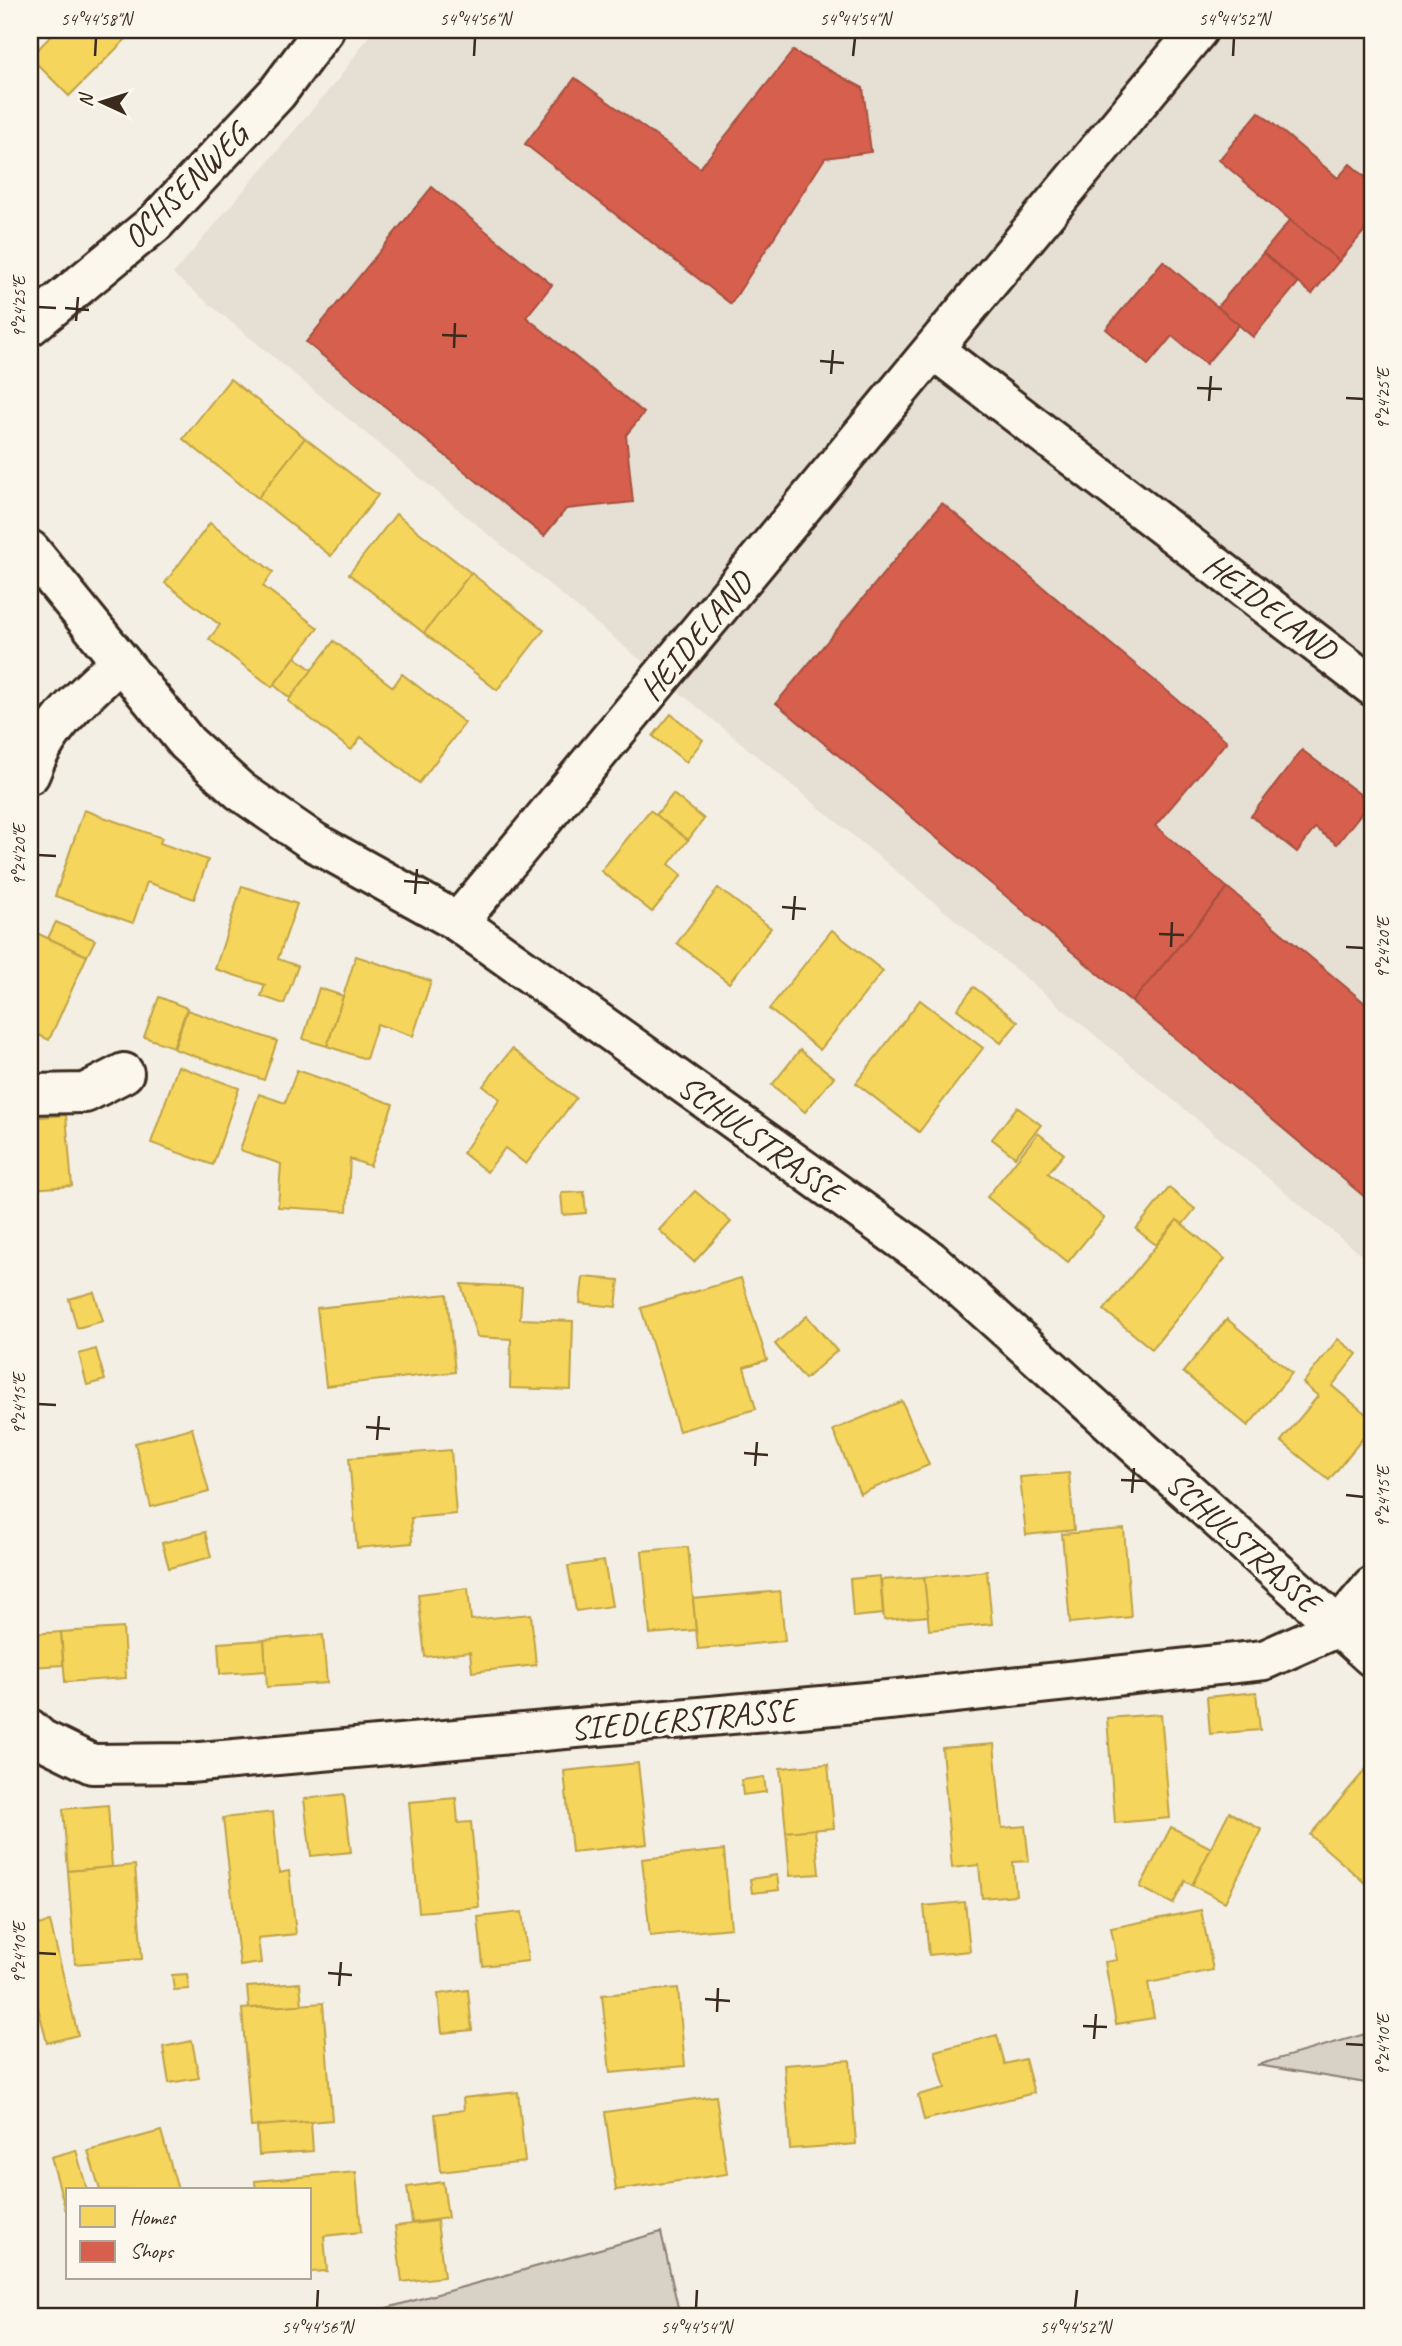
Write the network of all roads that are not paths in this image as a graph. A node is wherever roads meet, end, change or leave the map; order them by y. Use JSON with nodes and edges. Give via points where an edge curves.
{"nodes":[{"id":1,"x":324,"y":30,"type":"edge"},
{"id":2,"x":1198,"y":30,"type":"edge"},
{"id":3,"x":30,"y":326,"type":"edge"},
{"id":4,"x":933,"y":350,"type":"junction"},
{"id":5,"x":30,"y":550,"type":"edge"},
{"id":6,"x":120,"y":662,"type":"junction"},
{"id":7,"x":1372,"y":686,"type":"edge"},
{"id":8,"x":30,"y":775,"type":"edge"},
{"id":9,"x":458,"y":922,"type":"junction"},
{"id":10,"x":124,"y":1073,"type":"dead end"},
{"id":11,"x":30,"y":1094,"type":"edge"},
{"id":12,"x":1372,"y":1587,"type":"edge"},
{"id":13,"x":1338,"y":1628,"type":"junction"},
{"id":14,"x":1372,"y":1657,"type":"edge"},
{"id":15,"x":30,"y":1729,"type":"edge"}],
"edges":[{"from":1,"to":3,"type":"street","name":"OCHSENWEG","via":[[277,93],[156,222]]},
{"from":2,"to":4,"type":"street","name":"HEIDELAND"},
{"from":4,"to":7,"type":"street","name":"HEIDELAND"},
{"from":4,"to":9,"type":"street","name":"HEIDELAND"},
{"from":5,"to":6,"type":"street","name":"SCHULSTRASSE"},
{"from":6,"to":8,"type":"street","via":[[62,715],[37,753]]},
{"from":6,"to":9,"type":"street","name":"SCHULSTRASSE","via":[[187,743],[240,791],[314,842]]},
{"from":9,"to":13,"type":"street","name":"SCHULSTRASSE","via":[[930,1260]]},
{"from":10,"to":11,"type":"street","via":[[85,1093]]},
{"from":12,"to":13,"type":"street"},
{"from":13,"to":14,"type":"street","name":"SCHULSTRASSE"},
{"from":13,"to":15,"type":"street","name":"SIEDLERSTRASSE","via":[[1264,1660],[899,1699],[199,1763],[92,1764],[41,1740]]}]}
